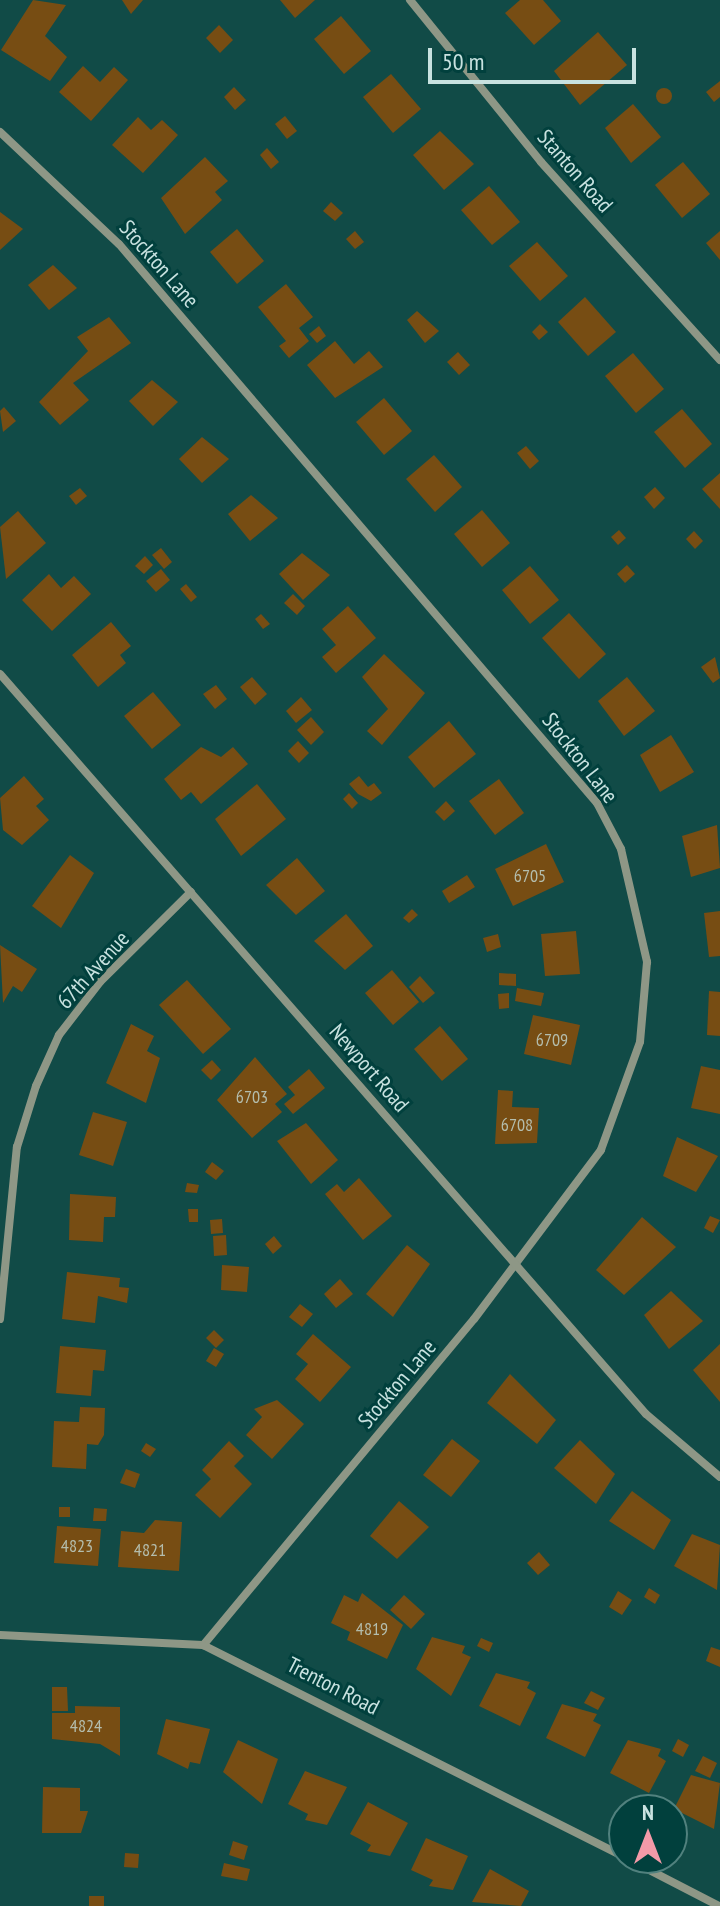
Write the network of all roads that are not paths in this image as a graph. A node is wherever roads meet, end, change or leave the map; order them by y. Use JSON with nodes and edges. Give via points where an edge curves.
{"nodes":[{"id":1,"x":410,"y":0,"type":"edge"},
{"id":2,"x":0,"y":132,"type":"edge"},
{"id":3,"x":720,"y":360,"type":"edge"},
{"id":4,"x":0,"y":674,"type":"edge"},
{"id":5,"x":191,"y":892,"type":"junction"},
{"id":6,"x":516,"y":1264,"type":"junction"},
{"id":7,"x":0,"y":1319,"type":"edge"},
{"id":8,"x":720,"y":1477,"type":"edge"},
{"id":9,"x":0,"y":1635,"type":"edge"},
{"id":10,"x":203,"y":1645,"type":"junction"},
{"id":11,"x":608,"y":1848,"type":"edge"},
{"id":12,"x":658,"y":1874,"type":"edge"},
{"id":13,"x":719,"y":1906,"type":"edge"}],
"edges":[{"from":1,"to":3,"type":"street","name":"Stanton Road","via":[[541,162]]},
{"from":2,"to":6,"type":"street","name":"Stockton Lane","via":[[56,178],[155,286],[567,765],[621,849],[647,962],[640,1042],[601,1150]]},
{"from":4,"to":5,"type":"street","name":"Newport Road"},
{"from":5,"to":6,"type":"street","name":"Newport Road"},
{"from":5,"to":7,"type":"street","name":"67th Avenue","via":[[100,982],[59,1035],[36,1086],[17,1147]]},
{"from":6,"to":8,"type":"street","name":"Newport Road","via":[[646,1414]]},
{"from":6,"to":10,"type":"street","name":"Stockton Lane"},
{"from":9,"to":10,"type":"street","name":"Trenton Road"},
{"from":10,"to":11,"type":"street","name":"Trenton Road"},
{"from":12,"to":13,"type":"street","name":"Trenton Road"}]}
